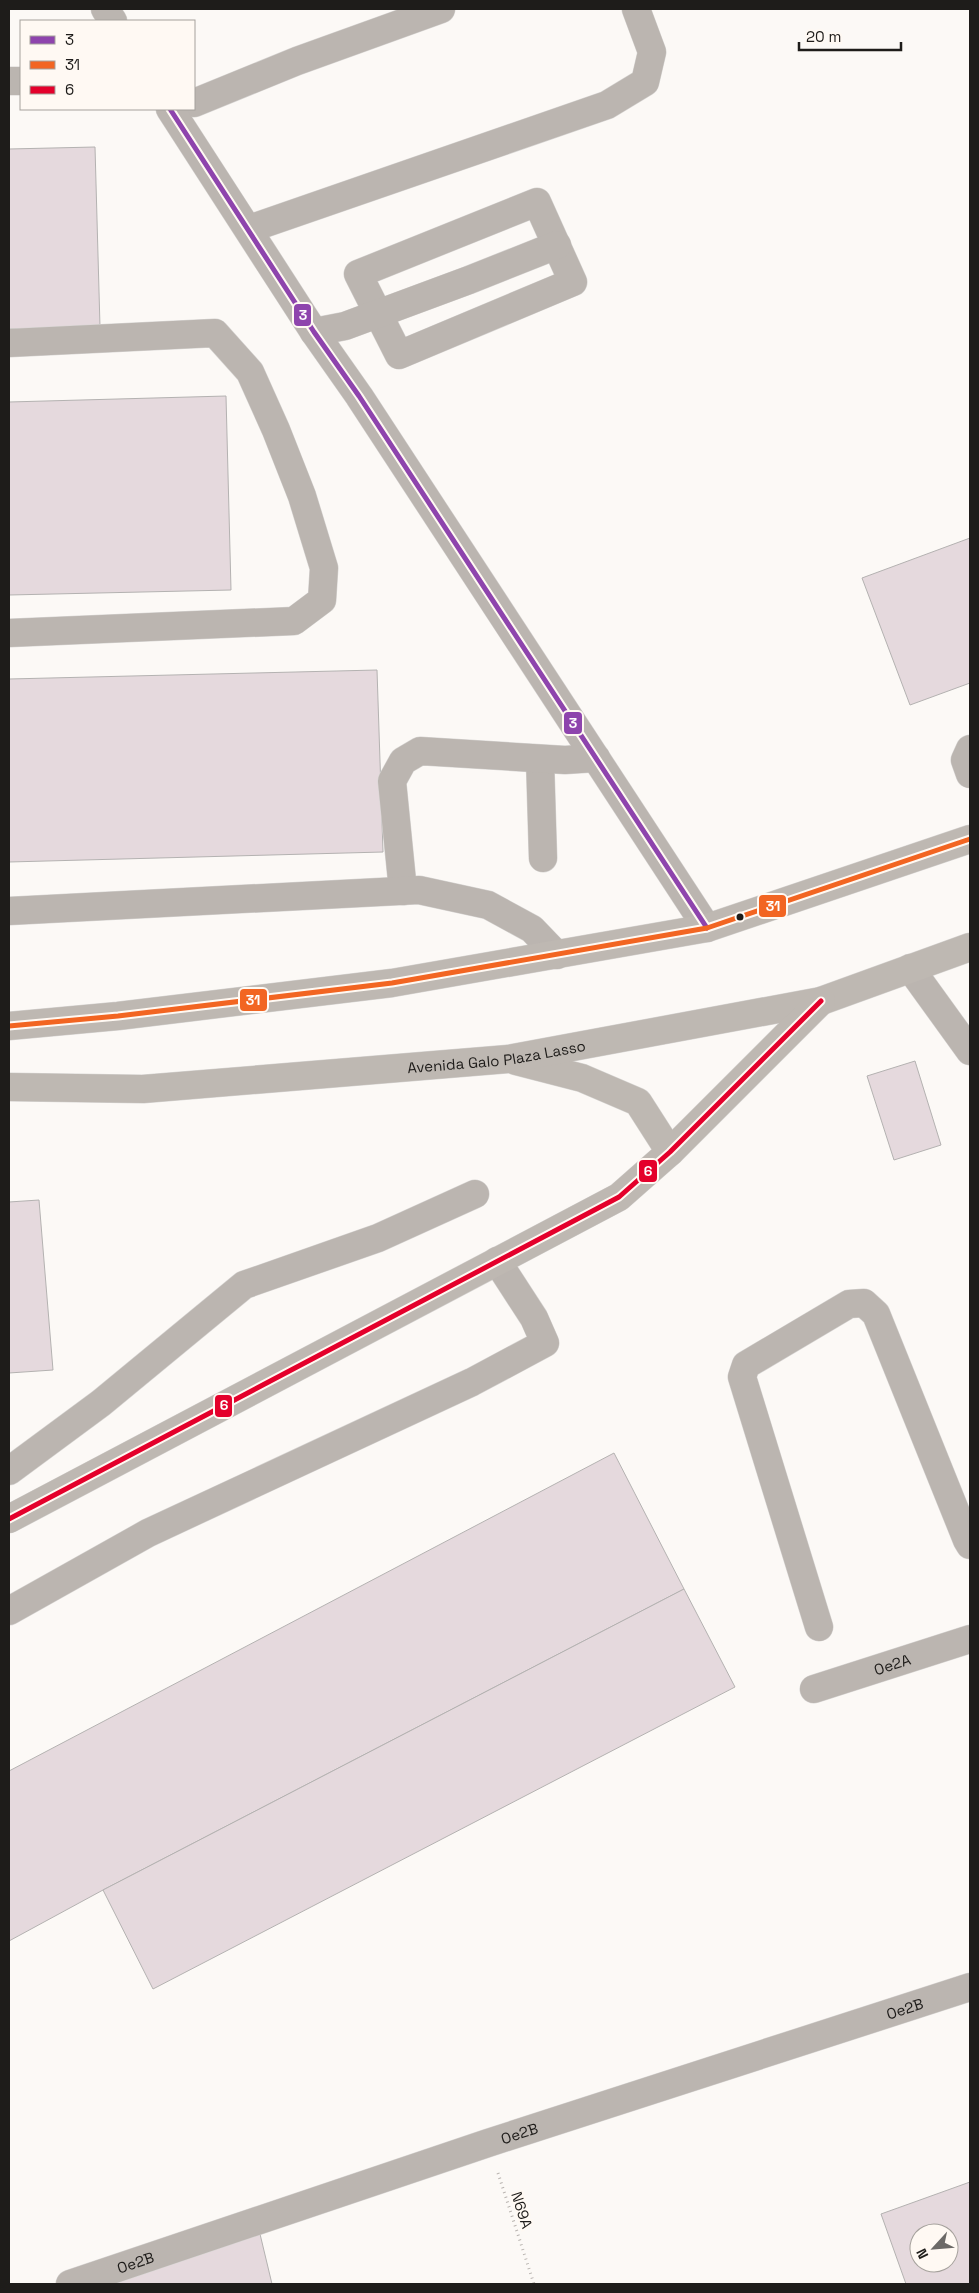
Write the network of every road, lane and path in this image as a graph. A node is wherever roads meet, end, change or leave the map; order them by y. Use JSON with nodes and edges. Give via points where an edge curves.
{"nodes":[{"id":1,"x":105,"y":9,"type":"edge"},
{"id":2,"x":441,"y":9,"type":"edge"},
{"id":3,"x":636,"y":9,"type":"edge"},
{"id":4,"x":112,"y":20,"type":"edge"},
{"id":5,"x":195,"y":102,"type":"edge"},
{"id":6,"x":180,"y":110,"type":"edge"},
{"id":7,"x":249,"y":230,"type":"junction"},
{"id":8,"x":557,"y":244,"type":"junction"},
{"id":9,"x":377,"y":314,"type":"junction"},
{"id":10,"x":314,"y":332,"type":"junction"},
{"id":11,"x":9,"y":343,"type":"edge"},
{"id":12,"x":9,"y":633,"type":"edge"},
{"id":13,"x":970,"y":749,"type":"edge"},
{"id":14,"x":596,"y":758,"type":"junction"},
{"id":15,"x":540,"y":759,"type":"junction"},
{"id":16,"x":970,"y":774,"type":"edge"},
{"id":17,"x":970,"y":839,"type":"edge"},
{"id":18,"x":543,"y":858,"type":"dead end"},
{"id":19,"x":403,"y":891,"type":"junction"},
{"id":20,"x":9,"y":911,"type":"edge"},
{"id":21,"x":707,"y":928,"type":"junction"},
{"id":22,"x":970,"y":947,"type":"edge"},
{"id":23,"x":557,"y":955,"type":"junction"},
{"id":24,"x":910,"y":968,"type":"junction"},
{"id":25,"x":821,"y":1000,"type":"junction"},
{"id":26,"x":9,"y":1026,"type":"edge"},
{"id":27,"x":970,"y":1051,"type":"edge"},
{"id":28,"x":508,"y":1058,"type":"junction"},
{"id":29,"x":9,"y":1087,"type":"edge"},
{"id":30,"x":670,"y":1152,"type":"junction"},
{"id":31,"x":475,"y":1194,"type":"dead end"},
{"id":32,"x":497,"y":1261,"type":"junction"},
{"id":33,"x":9,"y":1471,"type":"edge"},
{"id":34,"x":9,"y":1519,"type":"edge"},
{"id":35,"x":970,"y":1545,"type":"edge"},
{"id":36,"x":9,"y":1611,"type":"edge"},
{"id":37,"x":819,"y":1627,"type":"dead end"},
{"id":38,"x":970,"y":1639,"type":"edge"},
{"id":39,"x":814,"y":1689,"type":"dead end"},
{"id":40,"x":970,"y":1987,"type":"edge"},
{"id":41,"x":488,"y":2144,"type":"junction"},
{"id":42,"x":70,"y":2284,"type":"edge"},
{"id":43,"x":534,"y":2284,"type":"edge"}],
"edges":[{"from":1,"to":4,"type":"street"},
{"from":2,"to":5,"type":"street"},
{"from":3,"to":7,"type":"street","via":[[652,52],[644,82],[607,105]]},
{"from":6,"to":7,"type":"street"},
{"from":7,"to":10,"type":"street"},
{"from":8,"to":9,"type":"street"},
{"from":8,"to":9,"type":"street","via":[[572,282],[398,355]]},
{"from":8,"to":9,"type":"street","via":[[537,202],[518,209],[358,274]]},
{"from":9,"to":10,"type":"street","via":[[345,326]]},
{"from":10,"to":14,"type":"street"},
{"from":11,"to":12,"type":"street","via":[[215,333],[250,372],[302,496],[324,568],[322,600],[294,621]]},
{"from":13,"to":16,"type":"street","via":[[965,760]]},
{"from":14,"to":15,"type":"street"},
{"from":14,"to":21,"type":"street"},
{"from":15,"to":18,"type":"street"},
{"from":15,"to":19,"type":"street","via":[[420,751],[403,762],[392,781]]},
{"from":17,"to":21,"type":"main road"},
{"from":19,"to":20,"type":"street"},
{"from":19,"to":23,"type":"street","via":[[419,890],[488,904],[532,929]]},
{"from":21,"to":23,"type":"main road"},
{"from":22,"to":24,"type":"main road","name":"Avenida Galo Plaza Lasso"},
{"from":23,"to":26,"type":"main road","via":[[392,983]]},
{"from":24,"to":25,"type":"main road","name":"Avenida Galo Plaza Lasso"},
{"from":24,"to":27,"type":"street"},
{"from":25,"to":28,"type":"main road","name":"Avenida Galo Plaza Lasso"},
{"from":25,"to":30,"type":"main road"},
{"from":28,"to":29,"type":"main road","name":"Avenida Galo Plaza Lasso","via":[[143,1089]]},
{"from":28,"to":30,"type":"main road","via":[[582,1078],[638,1102]]},
{"from":30,"to":32,"type":"main road","via":[[619,1197]]},
{"from":31,"to":33,"type":"street","via":[[378,1238],[244,1286],[100,1403]]},
{"from":32,"to":34,"type":"main road"},
{"from":32,"to":36,"type":"street","via":[[534,1318],[545,1342],[472,1382],[148,1533]]},
{"from":35,"to":37,"type":"street","via":[[876,1314],[864,1304],[849,1304],[746,1365],[742,1377]]},
{"from":38,"to":39,"type":"street","name":"Oe2A"},
{"from":40,"to":41,"type":"street","name":"Oe2B"},
{"from":41,"to":42,"type":"street","name":"Oe2B"},
{"from":41,"to":43,"type":"path","name":"N69A"}]}
